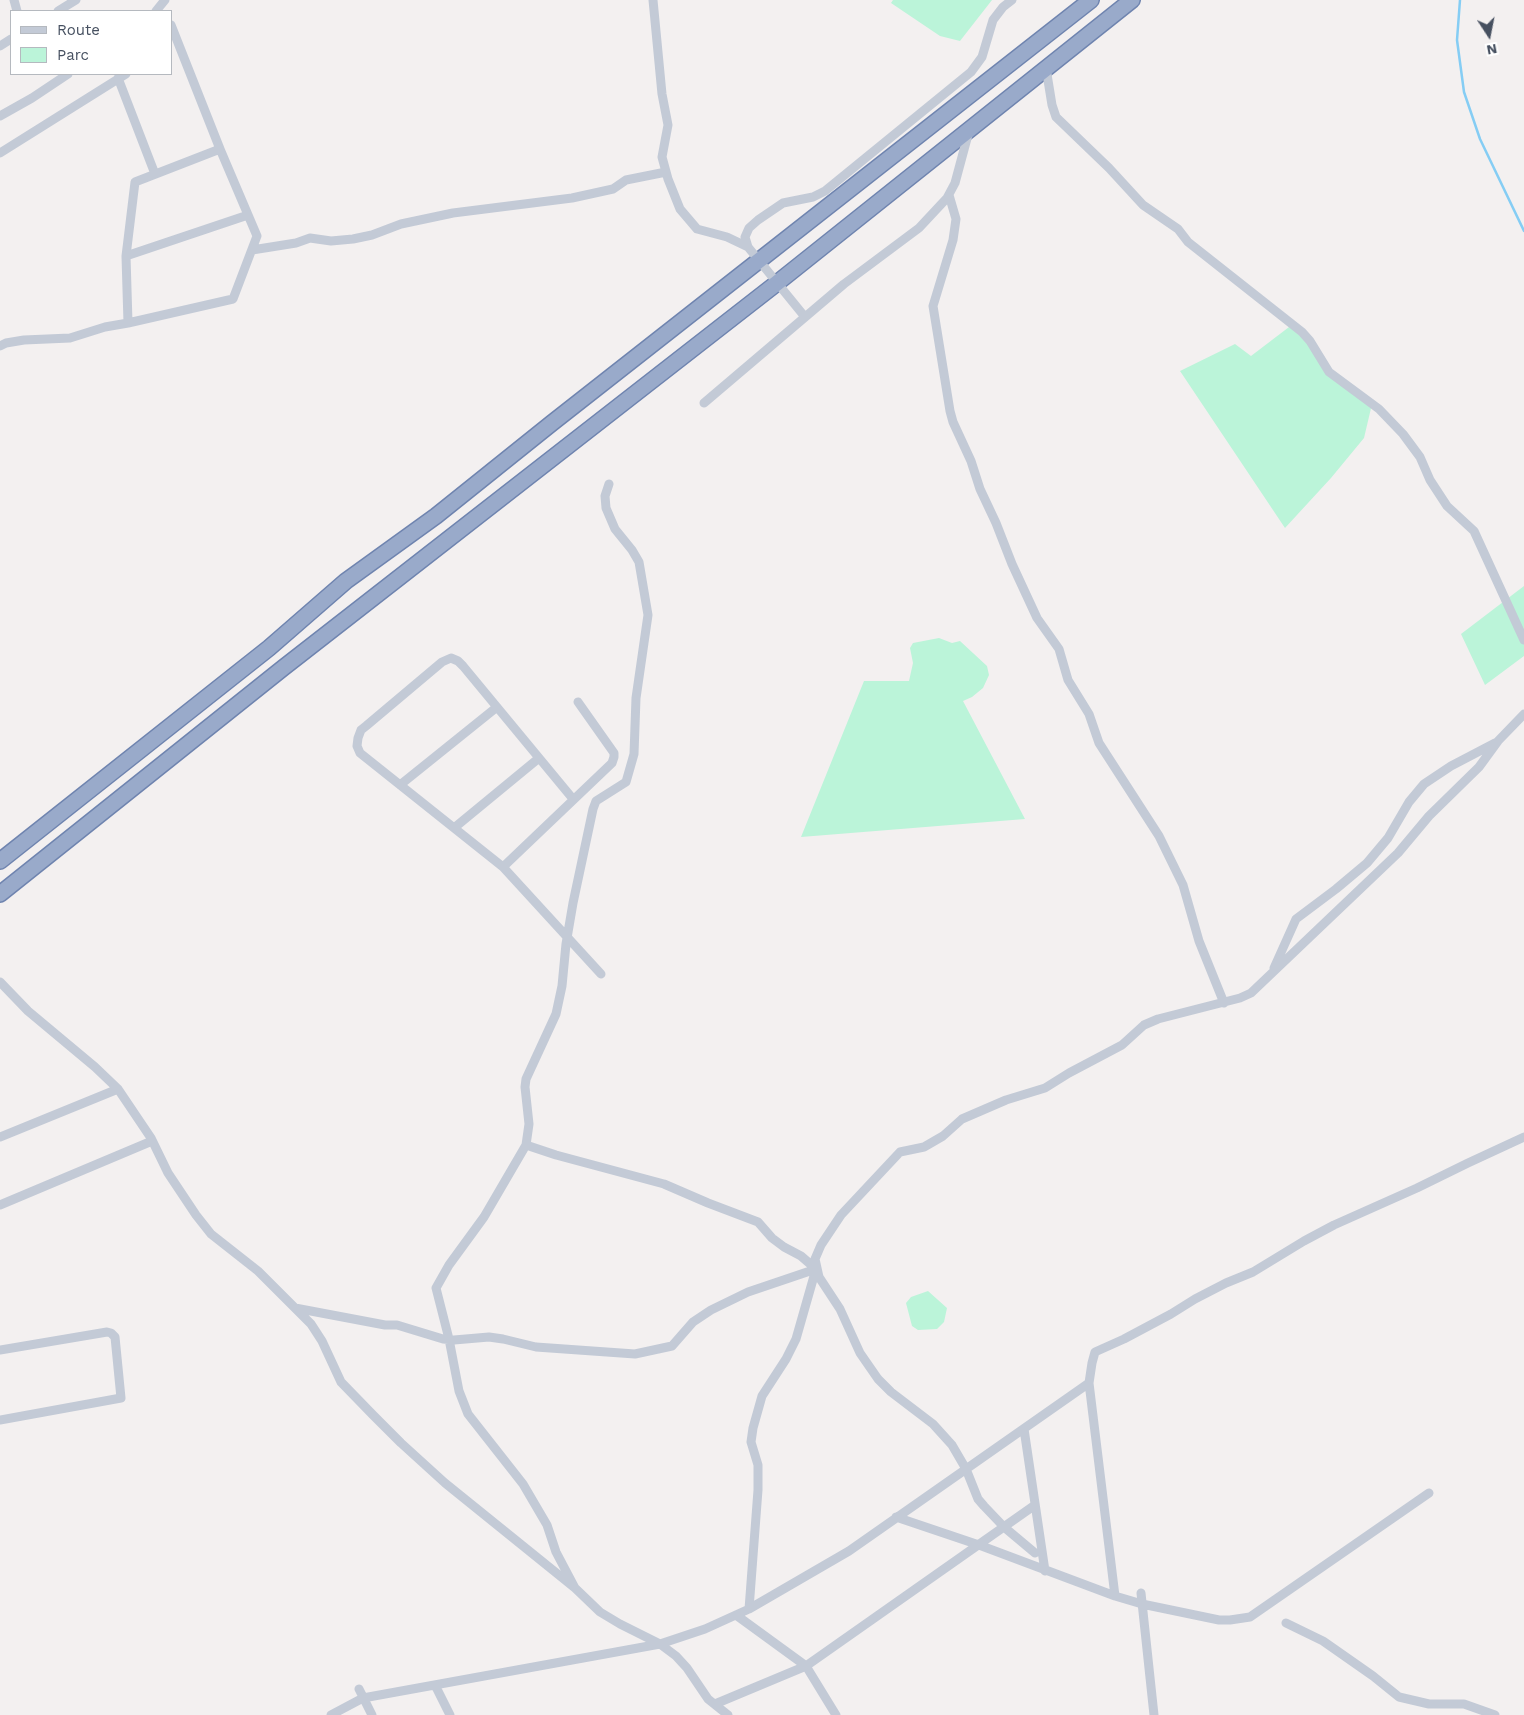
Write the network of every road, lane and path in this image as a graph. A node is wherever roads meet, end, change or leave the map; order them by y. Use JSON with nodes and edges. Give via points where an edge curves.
{"nodes":[{"id":1,"x":76,"y":0,"type":"edge"},
{"id":2,"x":653,"y":0,"type":"edge"},
{"id":3,"x":1012,"y":0,"type":"edge"},
{"id":4,"x":1091,"y":0,"type":"edge"},
{"id":5,"x":1132,"y":0,"type":"edge"},
{"id":6,"x":60,"y":10,"type":"edge"},
{"id":7,"x":172,"y":30,"type":"edge"},
{"id":8,"x":175,"y":44,"type":"edge"},
{"id":9,"x":1046,"y":68,"type":"junction"},
{"id":10,"x":66,"y":75,"type":"edge"},
{"id":11,"x":122,"y":76,"type":"edge"},
{"id":12,"x":0,"y":116,"type":"edge"},
{"id":13,"x":970,"y":129,"type":"junction"},
{"id":14,"x":220,"y":149,"type":"junction"},
{"id":15,"x":0,"y":152,"type":"edge"},
{"id":16,"x":666,"y":172,"type":"junction"},
{"id":17,"x":156,"y":174,"type":"junction"},
{"id":18,"x":950,"y":195,"type":"junction"},
{"id":19,"x":248,"y":215,"type":"junction"},
{"id":20,"x":748,"y":247,"type":"junction"},
{"id":21,"x":252,"y":250,"type":"junction"},
{"id":22,"x":126,"y":256,"type":"junction"},
{"id":23,"x":759,"y":261,"type":"junction"},
{"id":24,"x":777,"y":283,"type":"junction"},
{"id":25,"x":804,"y":317,"type":"junction"},
{"id":26,"x":128,"y":323,"type":"junction"},
{"id":27,"x":0,"y":346,"type":"edge"},
{"id":28,"x":704,"y":403,"type":"dead end"},
{"id":29,"x":608,"y":484,"type":"dead end"},
{"id":30,"x":1524,"y":640,"type":"edge"},
{"id":31,"x":578,"y":702,"type":"dead end"},
{"id":32,"x":497,"y":707,"type":"junction"},
{"id":33,"x":1524,"y":714,"type":"edge"},
{"id":34,"x":1498,"y":741,"type":"junction"},
{"id":35,"x":540,"y":758,"type":"junction"},
{"id":36,"x":400,"y":785,"type":"junction"},
{"id":37,"x":573,"y":799,"type":"junction"},
{"id":38,"x":454,"y":828,"type":"junction"},
{"id":39,"x":0,"y":862,"type":"edge"},
{"id":40,"x":503,"y":867,"type":"junction"},
{"id":41,"x":0,"y":894,"type":"edge"},
{"id":42,"x":567,"y":938,"type":"junction"},
{"id":43,"x":601,"y":974,"type":"dead end"},
{"id":44,"x":1270,"y":975,"type":"junction"},
{"id":45,"x":0,"y":982,"type":"edge"},
{"id":46,"x":1224,"y":1003,"type":"junction"},
{"id":47,"x":118,"y":1089,"type":"junction"},
{"id":48,"x":0,"y":1137,"type":"edge"},
{"id":49,"x":1524,"y":1137,"type":"edge"},
{"id":50,"x":152,"y":1141,"type":"junction"},
{"id":51,"x":526,"y":1145,"type":"junction"},
{"id":52,"x":0,"y":1204,"type":"edge"},
{"id":53,"x":816,"y":1269,"type":"junction"},
{"id":54,"x":295,"y":1308,"type":"junction"},
{"id":55,"x":449,"y":1339,"type":"junction"},
{"id":56,"x":0,"y":1350,"type":"edge"},
{"id":57,"x":1089,"y":1383,"type":"junction"},
{"id":58,"x":0,"y":1420,"type":"edge"},
{"id":59,"x":1024,"y":1429,"type":"junction"},
{"id":60,"x":966,"y":1469,"type":"junction"},
{"id":61,"x":1429,"y":1493,"type":"dead end"},
{"id":62,"x":1035,"y":1505,"type":"junction"},
{"id":63,"x":896,"y":1517,"type":"junction"},
{"id":64,"x":1004,"y":1527,"type":"junction"},
{"id":65,"x":979,"y":1545,"type":"junction"},
{"id":66,"x":1035,"y":1553,"type":"dead end"},
{"id":67,"x":1046,"y":1571,"type":"junction"},
{"id":68,"x":575,"y":1588,"type":"junction"},
{"id":69,"x":1141,"y":1593,"type":"dead end"},
{"id":70,"x":1115,"y":1596,"type":"junction"},
{"id":71,"x":1142,"y":1604,"type":"junction"},
{"id":72,"x":749,"y":1609,"type":"junction"},
{"id":73,"x":736,"y":1615,"type":"junction"},
{"id":74,"x":1286,"y":1623,"type":"dead end"},
{"id":75,"x":660,"y":1644,"type":"junction"},
{"id":76,"x":806,"y":1666,"type":"junction"},
{"id":77,"x":435,"y":1684,"type":"junction"},
{"id":78,"x":361,"y":1693,"type":"junction"},
{"id":79,"x":715,"y":1704,"type":"junction"},
{"id":80,"x":331,"y":1715,"type":"edge"},
{"id":81,"x":372,"y":1715,"type":"edge"},
{"id":82,"x":450,"y":1715,"type":"edge"},
{"id":83,"x":728,"y":1715,"type":"edge"},
{"id":84,"x":836,"y":1715,"type":"edge"},
{"id":85,"x":1154,"y":1715,"type":"edge"},
{"id":86,"x":1495,"y":1715,"type":"edge"}],
"edges":[{"from":1,"to":6,"type":"street"},
{"from":2,"to":16,"type":"street","via":[[668,125],[662,157]]},
{"from":3,"to":20,"type":"street","via":[[993,20],[982,57],[971,72],[825,191],[783,203],[758,220],[745,237]]},
{"from":4,"to":23,"type":"highway"},
{"from":5,"to":9,"type":"highway"},
{"from":7,"to":8,"type":"street"},
{"from":8,"to":14,"type":"street"},
{"from":9,"to":13,"type":"highway"},
{"from":9,"to":30,"type":"street","via":[[1056,117],[1143,205],[1178,229],[1188,242],[1302,332],[1329,372],[1379,409],[1403,434],[1420,457],[1447,506],[1474,530]]},
{"from":10,"to":12,"type":"street"},
{"from":11,"to":15,"type":"street"},
{"from":11,"to":17,"type":"street"},
{"from":13,"to":18,"type":"street"},
{"from":13,"to":24,"type":"highway"},
{"from":14,"to":17,"type":"street"},
{"from":14,"to":19,"type":"street"},
{"from":16,"to":20,"type":"street","via":[[680,209],[697,229]]},
{"from":16,"to":21,"type":"street","via":[[626,180],[613,189],[572,198],[453,213],[353,239],[331,241],[310,238]]},
{"from":17,"to":22,"type":"street","via":[[135,182]]},
{"from":18,"to":25,"type":"street","via":[[919,228]]},
{"from":18,"to":46,"type":"street","via":[[956,219],[953,240],[933,306],[953,422],[1012,564],[1037,618],[1059,649],[1068,680],[1089,714],[1099,743],[1159,836],[1183,885],[1199,941]]},
{"from":19,"to":21,"type":"street","via":[[257,236]]},
{"from":19,"to":22,"type":"street"},
{"from":20,"to":23,"type":"street"},
{"from":21,"to":26,"type":"street","via":[[233,299]]},
{"from":22,"to":26,"type":"street"},
{"from":23,"to":24,"type":"street"},
{"from":23,"to":39,"type":"highway","via":[[436,516],[346,581],[269,648]]},
{"from":24,"to":25,"type":"street"},
{"from":24,"to":41,"type":"highway","via":[[283,668]]},
{"from":25,"to":28,"type":"street"},
{"from":26,"to":27,"type":"street","via":[[70,338],[24,340]]},
{"from":29,"to":42,"type":"street","via":[[606,508],[615,528],[639,562],[648,615],[636,698],[634,754],[626,782],[596,802],[593,809]]},
{"from":31,"to":37,"type":"street","via":[[614,757],[612,763]]},
{"from":32,"to":35,"type":"street"},
{"from":32,"to":36,"type":"street"},
{"from":32,"to":36,"type":"street","via":[[458,661],[451,658],[442,662],[361,730],[358,738],[360,753]]},
{"from":33,"to":34,"type":"street"},
{"from":34,"to":44,"type":"street","via":[[1479,768],[1429,816],[1398,853]]},
{"from":34,"to":44,"type":"street","via":[[1424,784],[1367,863],[1296,919]]},
{"from":35,"to":37,"type":"street"},
{"from":35,"to":38,"type":"street"},
{"from":36,"to":38,"type":"street"},
{"from":37,"to":40,"type":"street"},
{"from":38,"to":40,"type":"street"},
{"from":40,"to":42,"type":"street"},
{"from":42,"to":43,"type":"street"},
{"from":42,"to":51,"type":"street","via":[[556,1014],[526,1079],[529,1124]]},
{"from":44,"to":46,"type":"street","via":[[1251,993]]},
{"from":45,"to":47,"type":"street","via":[[28,1011]]},
{"from":46,"to":53,"type":"street","via":[[1144,1025],[1122,1046],[1045,1088],[962,1119],[943,1136],[924,1146],[900,1152],[841,1215],[821,1245],[815,1259]]},
{"from":47,"to":48,"type":"street"},
{"from":47,"to":50,"type":"street"},
{"from":49,"to":57,"type":"street","via":[[1304,1240],[1253,1272],[1095,1352]]},
{"from":50,"to":52,"type":"street"},
{"from":50,"to":54,"type":"street","via":[[182,1196],[211,1234],[258,1271]]},
{"from":51,"to":53,"type":"street","via":[[664,1184],[758,1222],[772,1238]]},
{"from":51,"to":55,"type":"street","via":[[436,1288]]},
{"from":53,"to":55,"type":"street","via":[[725,1303],[693,1322],[672,1346],[644,1353],[536,1347],[489,1337]]},
{"from":53,"to":60,"type":"street","via":[[840,1309],[860,1353],[878,1379],[933,1424],[952,1445]]},
{"from":53,"to":72,"type":"street","via":[[796,1338],[762,1396],[753,1428],[751,1442],[758,1465],[758,1490]]},
{"from":54,"to":55,"type":"street","via":[[397,1325]]},
{"from":54,"to":68,"type":"street","via":[[322,1341],[336,1376],[378,1420],[445,1483]]},
{"from":55,"to":68,"type":"street","via":[[459,1391],[468,1414],[527,1490],[547,1525],[556,1552]]},
{"from":56,"to":58,"type":"street","via":[[111,1333],[115,1337],[120,1398]]},
{"from":57,"to":59,"type":"street"},
{"from":57,"to":70,"type":"street"},
{"from":59,"to":60,"type":"street"},
{"from":59,"to":62,"type":"street"},
{"from":60,"to":63,"type":"street"},
{"from":60,"to":64,"type":"street","via":[[978,1499]]},
{"from":61,"to":71,"type":"street","via":[[1250,1617],[1219,1620]]},
{"from":62,"to":64,"type":"street"},
{"from":62,"to":67,"type":"street"},
{"from":63,"to":65,"type":"street"},
{"from":63,"to":72,"type":"street","via":[[848,1551]]},
{"from":64,"to":65,"type":"street"},
{"from":64,"to":66,"type":"street"},
{"from":65,"to":67,"type":"street"},
{"from":65,"to":76,"type":"street"},
{"from":67,"to":70,"type":"street"},
{"from":68,"to":75,"type":"street","via":[[600,1612]]},
{"from":69,"to":71,"type":"street"},
{"from":70,"to":71,"type":"street"},
{"from":71,"to":85,"type":"street"},
{"from":72,"to":73,"type":"street"},
{"from":73,"to":75,"type":"street"},
{"from":73,"to":76,"type":"street"},
{"from":74,"to":86,"type":"street","via":[[1322,1641],[1399,1697],[1429,1704],[1464,1704]]},
{"from":75,"to":77,"type":"street"},
{"from":75,"to":79,"type":"street","via":[[676,1656]]},
{"from":76,"to":79,"type":"street"},
{"from":76,"to":84,"type":"street"},
{"from":77,"to":78,"type":"street"},
{"from":77,"to":82,"type":"street"},
{"from":78,"to":80,"type":"street"},
{"from":78,"to":81,"type":"street"},
{"from":79,"to":83,"type":"street"}]}
